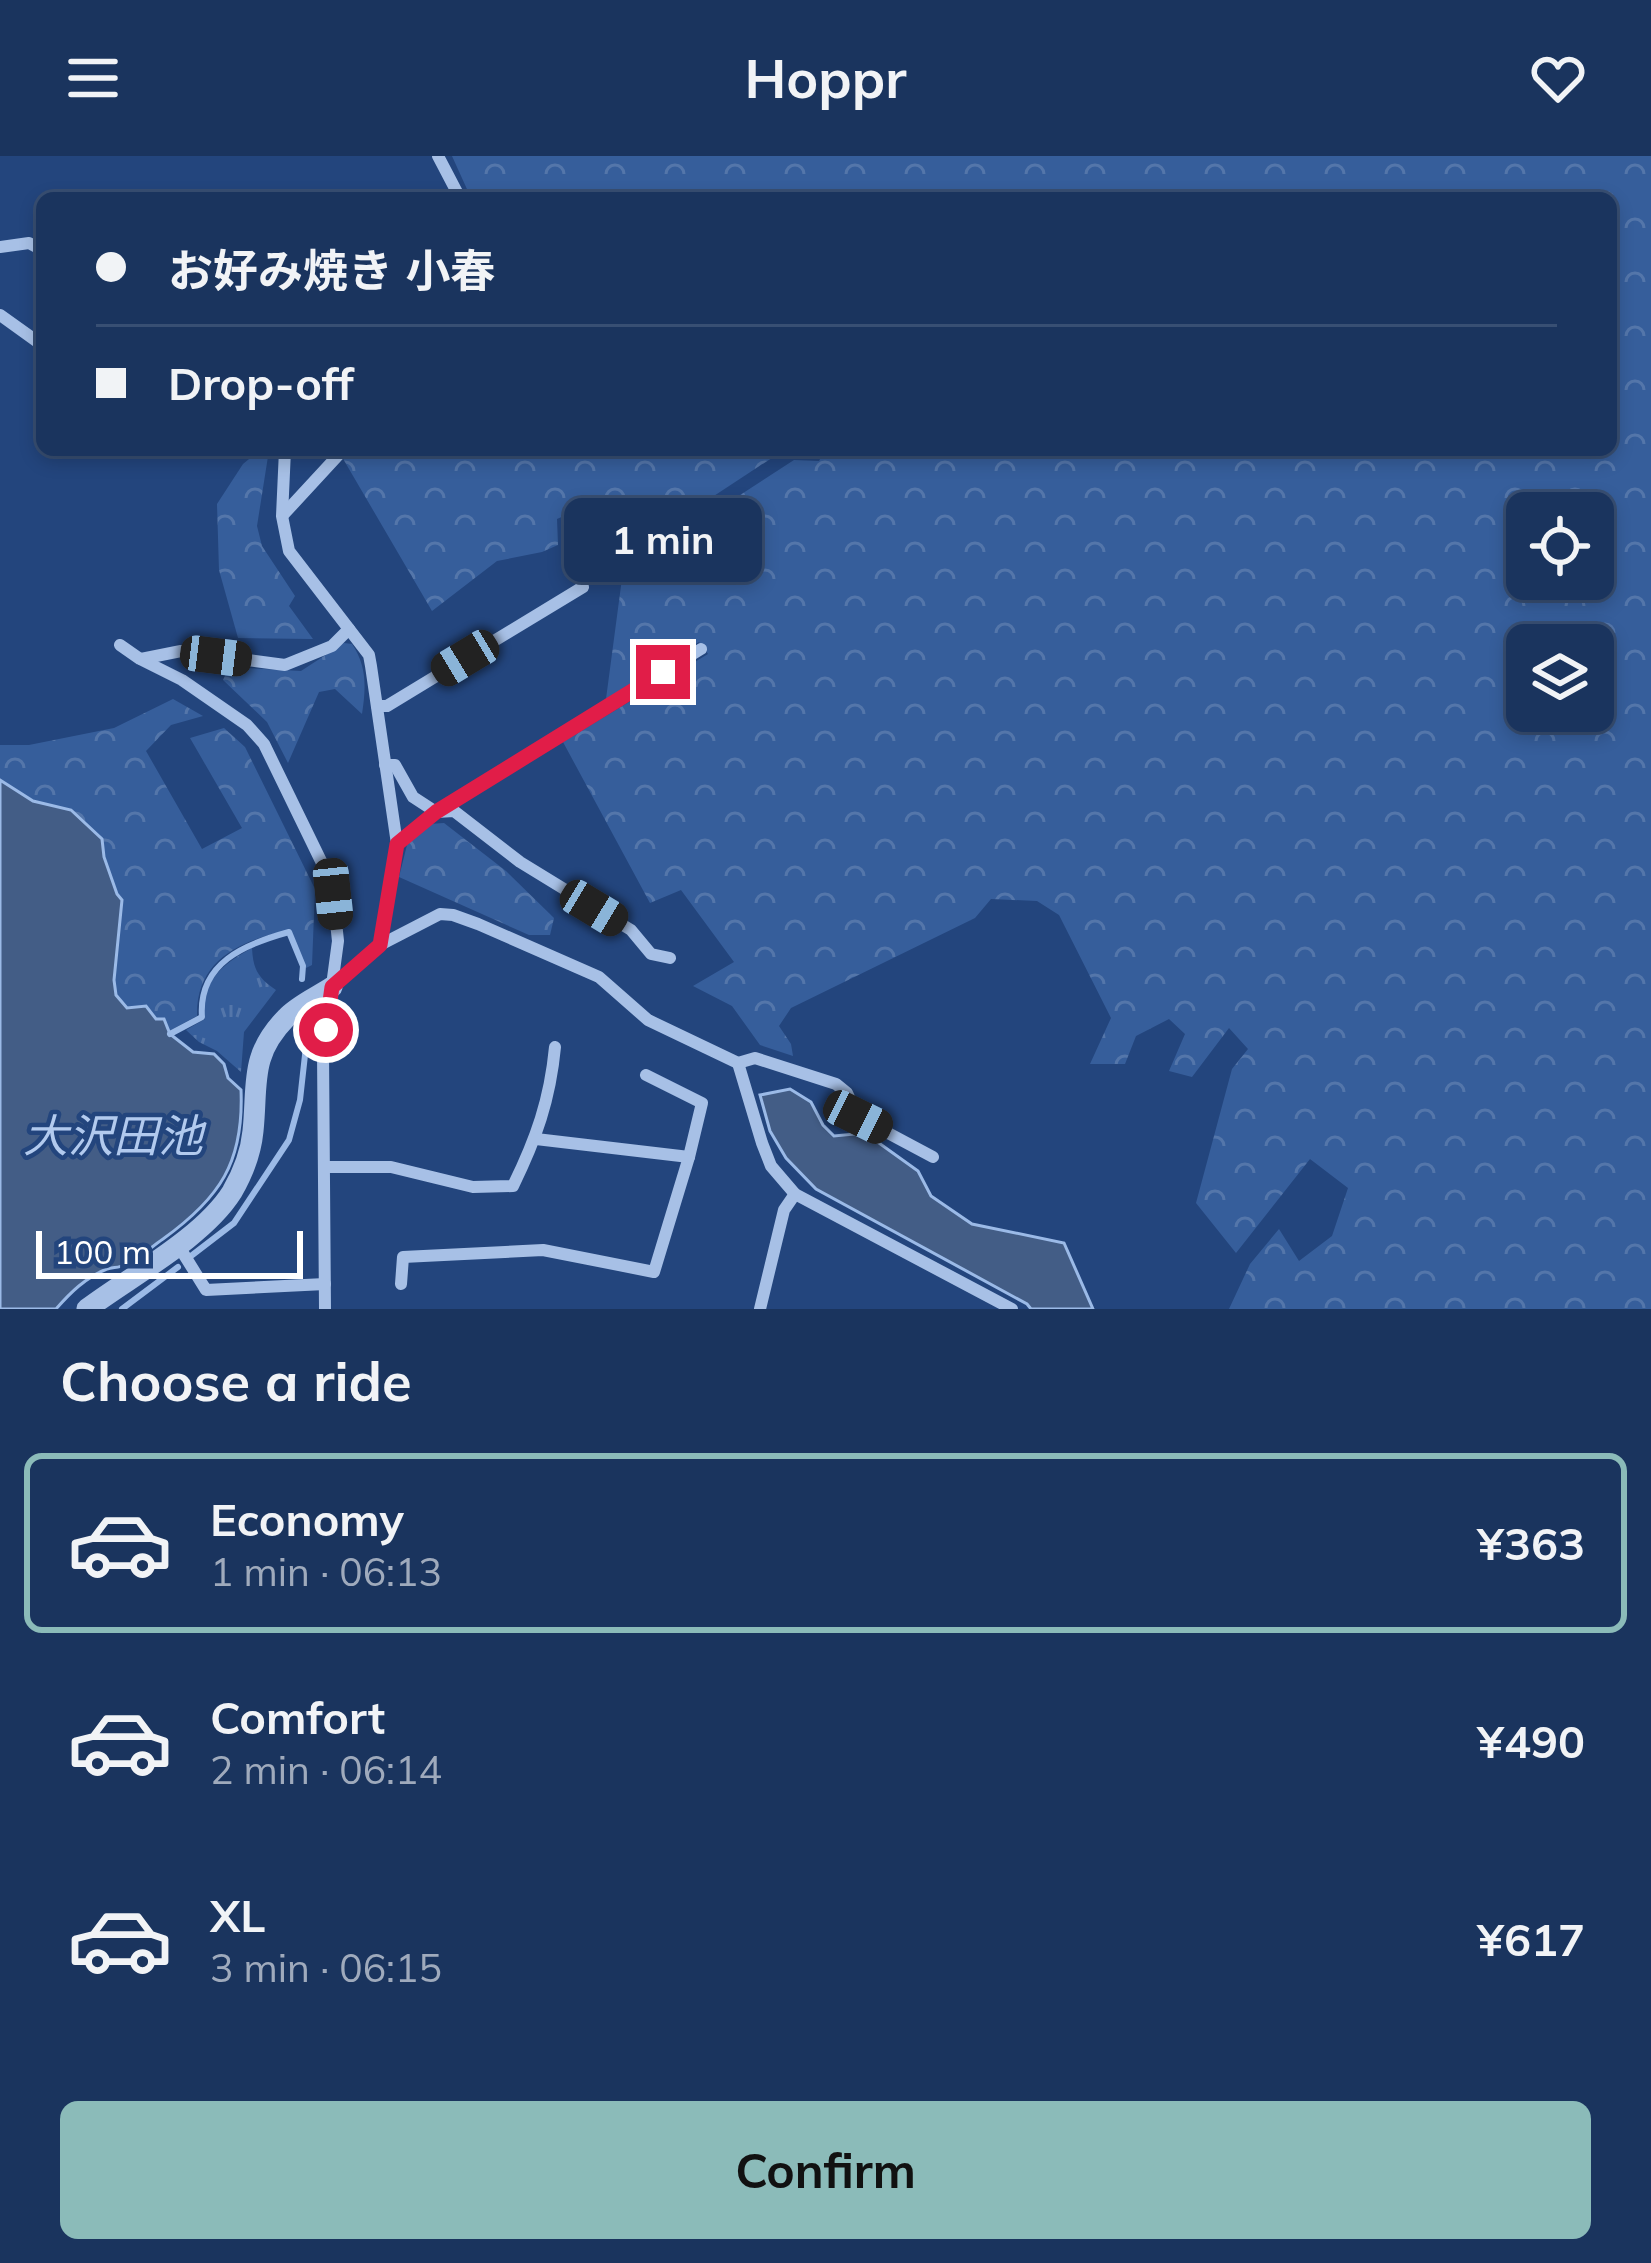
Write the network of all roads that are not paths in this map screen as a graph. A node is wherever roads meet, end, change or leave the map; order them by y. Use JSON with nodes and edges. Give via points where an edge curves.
{"nodes":[{"id":1,"x":438,"y":156,"type":"edge"},
{"id":2,"x":457,"y":192,"type":"edge"},
{"id":3,"x":0,"y":247,"type":"edge"},
{"id":4,"x":36,"y":247,"type":"edge"},
{"id":5,"x":0,"y":315,"type":"edge"},
{"id":6,"x":36,"y":341,"type":"edge"},
{"id":7,"x":285,"y":456,"type":"edge"},
{"id":8,"x":337,"y":456,"type":"edge"},
{"id":9,"x":282,"y":515,"type":"junction"},
{"id":10,"x":583,"y":587,"type":"dead end"},
{"id":11,"x":349,"y":629,"type":"junction"},
{"id":12,"x":120,"y":645,"type":"dead end"},
{"id":13,"x":700,"y":649,"type":"dead end"},
{"id":14,"x":140,"y":659,"type":"junction"},
{"id":15,"x":376,"y":706,"type":"junction"},
{"id":16,"x":385,"y":765,"type":"junction"},
{"id":17,"x":436,"y":812,"type":"junction"},
{"id":18,"x":397,"y":844,"type":"junction"},
{"id":19,"x":380,"y":945,"type":"junction"},
{"id":20,"x":670,"y":958,"type":"dead end"},
{"id":21,"x":332,"y":987,"type":"junction"},
{"id":22,"x":555,"y":1047,"type":"dead end"},
{"id":23,"x":738,"y":1063,"type":"junction"},
{"id":24,"x":646,"y":1075,"type":"dead end"},
{"id":25,"x":536,"y":1139,"type":"junction"},
{"id":26,"x":688,"y":1157,"type":"junction"},
{"id":27,"x":933,"y":1157,"type":"dead end"},
{"id":28,"x":324,"y":1167,"type":"junction"},
{"id":29,"x":795,"y":1194,"type":"junction"},
{"id":30,"x":177,"y":1244,"type":"junction"},
{"id":31,"x":325,"y":1284,"type":"junction"},
{"id":32,"x":401,"y":1284,"type":"dead end"},
{"id":33,"x":87,"y":1309,"type":"edge"},
{"id":34,"x":325,"y":1309,"type":"edge"},
{"id":35,"x":760,"y":1309,"type":"edge"},
{"id":36,"x":1012,"y":1309,"type":"edge"}],
"edges":[{"from":1,"to":2,"type":"street"},
{"from":3,"to":4,"type":"street"},
{"from":5,"to":6,"type":"street"},
{"from":7,"to":9,"type":"street"},
{"from":8,"to":9,"type":"street"},
{"from":9,"to":11,"type":"street","via":[[289,551]]},
{"from":10,"to":15,"type":"street"},
{"from":11,"to":14,"type":"street","via":[[332,646],[285,665],[182,651]]},
{"from":11,"to":15,"type":"street","via":[[369,655]]},
{"from":12,"to":14,"type":"street"},
{"from":13,"to":17,"type":"street"},
{"from":14,"to":21,"type":"street","via":[[182,680],[264,744],[333,894]]},
{"from":15,"to":16,"type":"street"},
{"from":16,"to":17,"type":"street","via":[[395,765],[413,796]]},
{"from":16,"to":18,"type":"street"},
{"from":17,"to":18,"type":"street"},
{"from":17,"to":20,"type":"street","via":[[454,811],[631,930],[651,954]]},
{"from":18,"to":19,"type":"street"},
{"from":19,"to":21,"type":"street"},
{"from":19,"to":23,"type":"street","via":[[440,914],[478,923],[598,977],[648,1020]]},
{"from":21,"to":28,"type":"street","via":[[323,1052]]},
{"from":21,"to":30,"type":"street","via":[[274,1032],[255,1075],[254,1130],[241,1176],[214,1215]]},
{"from":22,"to":25,"type":"street"},
{"from":23,"to":27,"type":"street","via":[[755,1058],[836,1084],[858,1117]]},
{"from":23,"to":29,"type":"street","via":[[771,1166]]},
{"from":24,"to":26,"type":"street","via":[[701,1102]]},
{"from":25,"to":26,"type":"street"},
{"from":25,"to":28,"type":"street","via":[[513,1186],[473,1187],[391,1167]]},
{"from":26,"to":32,"type":"street","via":[[654,1272],[543,1250],[490,1250],[403,1257]]},
{"from":28,"to":31,"type":"street"},
{"from":29,"to":35,"type":"street"},
{"from":29,"to":36,"type":"street"},
{"from":30,"to":31,"type":"street","via":[[206,1290]]},
{"from":30,"to":33,"type":"street"},
{"from":31,"to":34,"type":"street"}]}
